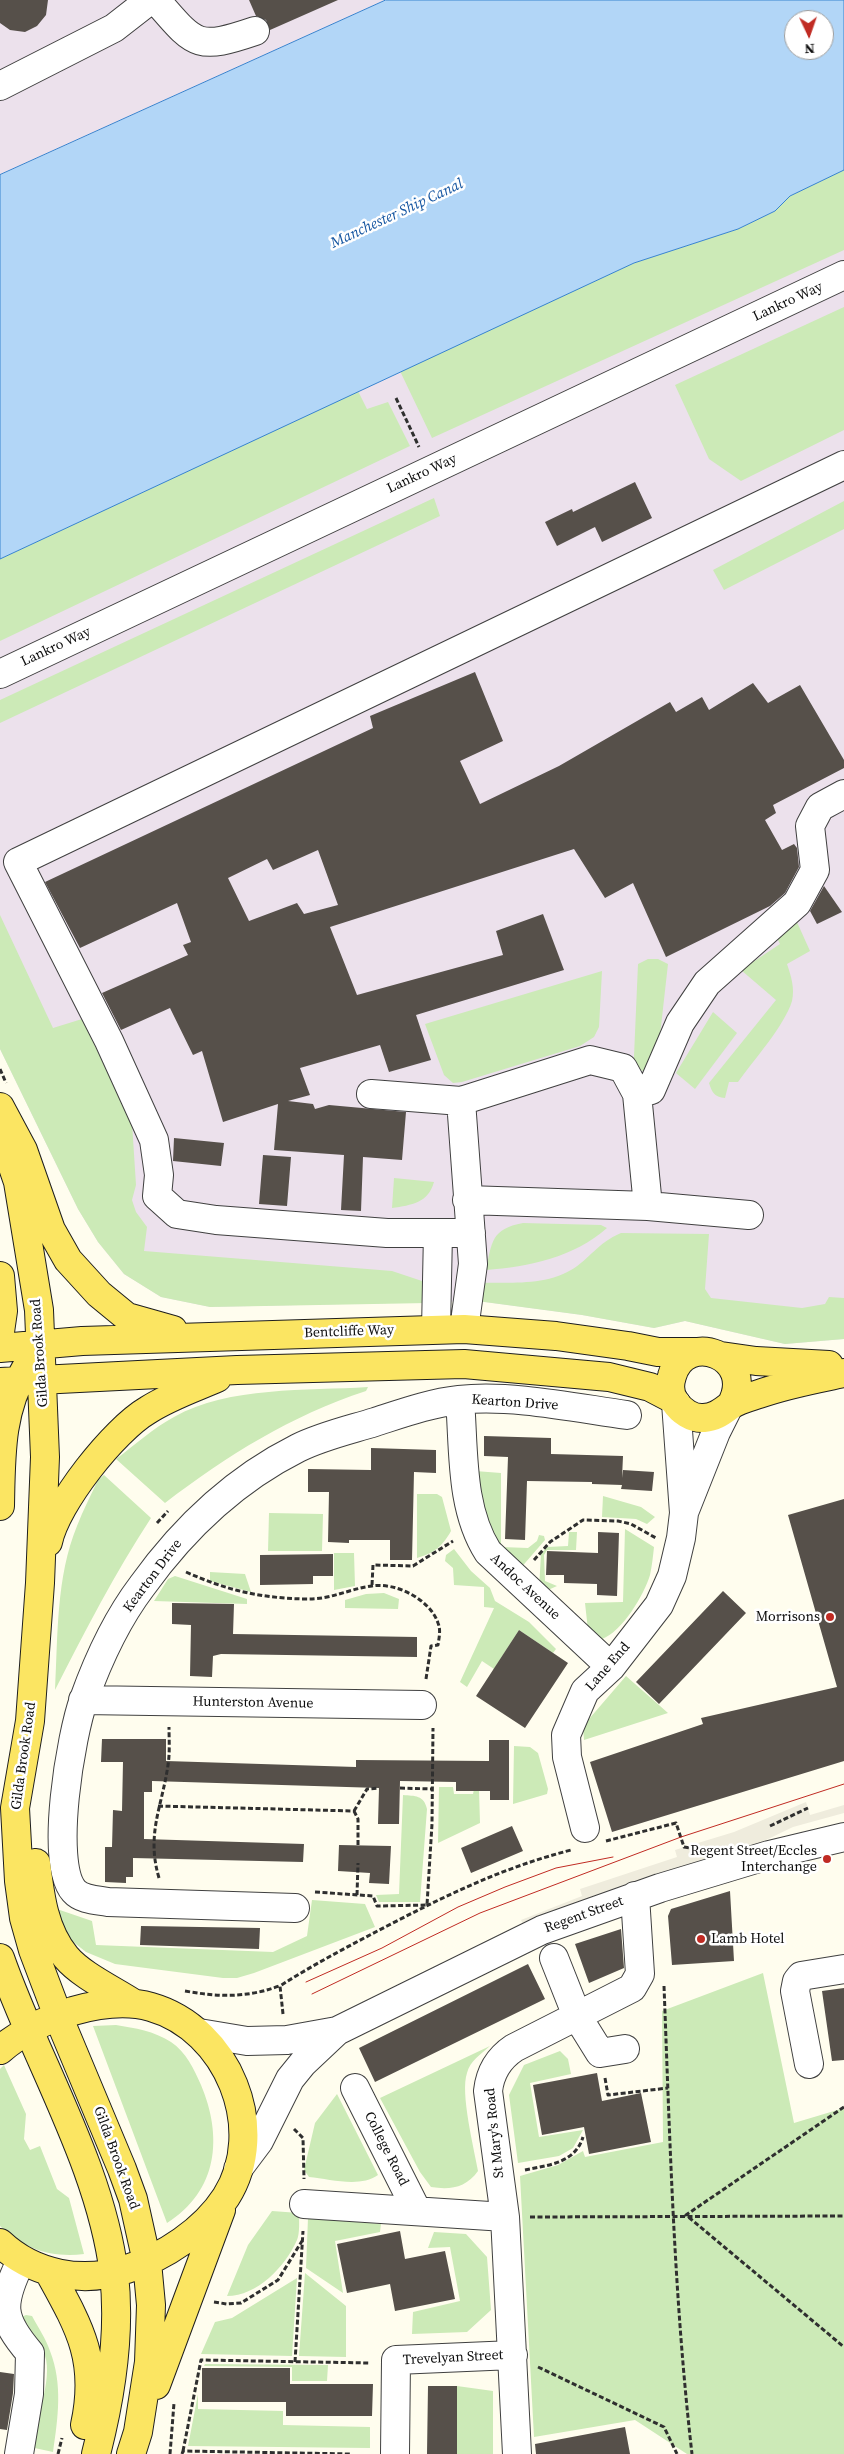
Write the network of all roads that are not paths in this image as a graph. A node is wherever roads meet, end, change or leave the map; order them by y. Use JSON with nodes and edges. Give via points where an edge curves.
{"nodes":[{"id":1,"x":150,"y":0,"type":"edge"},
{"id":2,"x":156,"y":0,"type":"edge"},
{"id":3,"x":255,"y":31,"type":"dead end"},
{"id":4,"x":0,"y":86,"type":"edge"},
{"id":5,"x":844,"y":275,"type":"edge"},
{"id":6,"x":844,"y":465,"type":"edge"},
{"id":7,"x":0,"y":674,"type":"edge"},
{"id":8,"x":844,"y":794,"type":"edge"},
{"id":9,"x":371,"y":1094,"type":"dead end"},
{"id":10,"x":637,"y":1094,"type":"junction"},
{"id":11,"x":4,"y":1096,"type":"edge"},
{"id":12,"x":461,"y":1101,"type":"junction"},
{"id":13,"x":0,"y":1129,"type":"edge"},
{"id":14,"x":467,"y":1200,"type":"junction"},
{"id":15,"x":648,"y":1206,"type":"junction"},
{"id":16,"x":749,"y":1215,"type":"dead end"},
{"id":17,"x":438,"y":1233,"type":"junction"},
{"id":18,"x":471,"y":1233,"type":"junction"},
{"id":19,"x":0,"y":1276,"type":"edge"},
{"id":20,"x":436,"y":1329,"type":"junction"},
{"id":21,"x":464,"y":1329,"type":"junction"},
{"id":22,"x":0,"y":1332,"type":"edge"},
{"id":23,"x":244,"y":1336,"type":"junction"},
{"id":24,"x":0,"y":1348,"type":"edge"},
{"id":25,"x":709,"y":1354,"type":"junction"},
{"id":26,"x":33,"y":1364,"type":"edge"},
{"id":27,"x":844,"y":1366,"type":"edge"},
{"id":28,"x":237,"y":1370,"type":"junction"},
{"id":29,"x":844,"y":1373,"type":"edge"},
{"id":30,"x":460,"y":1400,"type":"junction"},
{"id":31,"x":674,"y":1401,"type":"junction"},
{"id":32,"x":729,"y":1407,"type":"junction"},
{"id":33,"x":627,"y":1415,"type":"dead end"},
{"id":34,"x":0,"y":1506,"type":"edge"},
{"id":35,"x":684,"y":1513,"type":"junction"},
{"id":36,"x":40,"y":1583,"type":"junction"},
{"id":37,"x":611,"y":1667,"type":"junction"},
{"id":38,"x":83,"y":1700,"type":"junction"},
{"id":39,"x":422,"y":1705,"type":"road end"},
{"id":40,"x":30,"y":1721,"type":"junction"},
{"id":41,"x":587,"y":1837,"type":"road end"},
{"id":42,"x":844,"y":1837,"type":"edge"},
{"id":43,"x":635,"y":1896,"type":"junction"},
{"id":44,"x":295,"y":1908,"type":"road end"},
{"id":45,"x":0,"y":1958,"type":"edge"},
{"id":46,"x":554,"y":1958,"type":"dead end"},
{"id":47,"x":844,"y":1969,"type":"edge"},
{"id":48,"x":134,"y":2003,"type":"junction"},
{"id":49,"x":58,"y":2016,"type":"junction"},
{"id":50,"x":576,"y":2016,"type":"junction"},
{"id":51,"x":28,"y":2031,"type":"junction"},
{"id":52,"x":337,"y":2031,"type":"junction"},
{"id":53,"x":199,"y":2033,"type":"junction"},
{"id":54,"x":0,"y":2050,"type":"edge"},
{"id":55,"x":613,"y":2051,"type":"road end"},
{"id":56,"x":809,"y":2064,"type":"dead end"},
{"id":57,"x":355,"y":2088,"type":"dead end"},
{"id":58,"x":238,"y":2169,"type":"junction"},
{"id":59,"x":226,"y":2196,"type":"junction"},
{"id":60,"x":304,"y":2204,"type":"road end"},
{"id":61,"x":417,"y":2211,"type":"junction"},
{"id":62,"x":505,"y":2217,"type":"junction"},
{"id":63,"x":8,"y":2252,"type":"edge"},
{"id":64,"x":146,"y":2262,"type":"junction"},
{"id":65,"x":49,"y":2272,"type":"junction"},
{"id":66,"x":114,"y":2273,"type":"junction"},
{"id":67,"x":513,"y":2355,"type":"junction"},
{"id":68,"x":134,"y":2443,"type":"edge"},
{"id":69,"x":18,"y":2454,"type":"edge"},
{"id":70,"x":82,"y":2454,"type":"edge"},
{"id":71,"x":96,"y":2454,"type":"edge"},
{"id":72,"x":395,"y":2454,"type":"edge"},
{"id":73,"x":517,"y":2454,"type":"edge"}],
"edges":[{"from":1,"to":4,"type":"street","via":[[114,28]]},
{"from":2,"to":3,"type":"street","via":[[186,35],[201,42],[226,41]]},
{"from":5,"to":7,"type":"street","name":"Lankro Way"},
{"from":6,"to":17,"type":"street","via":[[18,862],[109,1041],[154,1140],[159,1175],[157,1196],[177,1214],[387,1234]]},
{"from":8,"to":10,"type":"street","via":[[820,807],[810,826],[814,870],[797,903],[707,983],[680,1023],[651,1090]]},
{"from":9,"to":12,"type":"street"},
{"from":10,"to":12,"type":"street","via":[[623,1068],[590,1060]]},
{"from":10,"to":15,"type":"street"},
{"from":11,"to":23,"type":"main road","via":[[51,1230],[68,1260],[100,1294],[127,1317],[168,1329]]},
{"from":12,"to":14,"type":"street"},
{"from":13,"to":26,"type":"main road","name":"Gilda Brook Road","via":[[18,1182],[39,1310]]},
{"from":14,"to":15,"type":"street"},
{"from":14,"to":18,"type":"street"},
{"from":15,"to":16,"type":"street"},
{"from":17,"to":18,"type":"street"},
{"from":17,"to":20,"type":"street"},
{"from":18,"to":21,"type":"street","via":[[473,1264]]},
{"from":19,"to":22,"type":"main road","via":[[3,1311]]},
{"from":20,"to":21,"type":"main road","name":"Bentcliffe Way"},
{"from":20,"to":23,"type":"main road","name":"Bentcliffe Way"},
{"from":21,"to":25,"type":"main road","name":"Bentcliffe Way","via":[[556,1336],[658,1352]]},
{"from":23,"to":26,"type":"main road","name":"Bentcliffe Way"},
{"from":24,"to":26,"type":"main road","name":"Bentcliffe Way"},
{"from":25,"to":27,"type":"main road","name":"Bentcliffe Way","via":[[756,1362]]},
{"from":25,"to":31,"type":"main road","via":[[687,1356],[674,1370],[670,1389]]},
{"from":25,"to":32,"type":"main road","via":[[729,1362],[737,1379],[735,1397]]},
{"from":26,"to":28,"type":"main road","name":"Bentcliffe Way"},
{"from":26,"to":34,"type":"main road","via":[[5,1411]]},
{"from":26,"to":36,"type":"main road","name":"Gilda Brook Road","via":[[45,1457]]},
{"from":28,"to":31,"type":"main road","name":"Bentcliffe Way","via":[[464,1364],[609,1377],[650,1387]]},
{"from":28,"to":36,"type":"main road","via":[[146,1410],[106,1448],[64,1503],[50,1535]]},
{"from":29,"to":32,"type":"main road","via":[[786,1385]]},
{"from":30,"to":33,"type":"street","name":"Kearton Drive","via":[[523,1401]]},
{"from":30,"to":37,"type":"street","name":"Andoc Avenue","via":[[466,1489],[477,1536],[488,1552]]},
{"from":30,"to":38,"type":"street","name":"Kearton Drive","via":[[414,1410],[322,1438],[244,1481],[216,1503],[191,1526],[140,1587],[116,1627]]},
{"from":31,"to":32,"type":"main road","via":[[687,1413],[701,1418],[720,1414]]},
{"from":31,"to":35,"type":"street","name":"Lane End"},
{"from":32,"to":35,"type":"street","name":"Lane End"},
{"from":35,"to":37,"type":"street","name":"Lane End","via":[[678,1554],[659,1605]]},
{"from":36,"to":40,"type":"main road","name":"Gilda Brook Road"},
{"from":37,"to":41,"type":"street","name":"Lane End","via":[[586,1691],[566,1734],[567,1757]]},
{"from":38,"to":39,"type":"street","name":"Hunterston Avenue"},
{"from":38,"to":44,"type":"street","name":"Kearton Drive","via":[[73,1742],[62,1822],[63,1867],[74,1892],[108,1902]]},
{"from":40,"to":48,"type":"main road","via":[[35,1861],[45,1920],[67,1958]]},
{"from":40,"to":49,"type":"main road","name":"Gilda Brook Road","via":[[15,1808],[19,1881],[33,1950]]},
{"from":42,"to":43,"type":"street","name":"Regent Street","via":[[769,1855]]},
{"from":43,"to":50,"type":"street","name":"St Mary's Road","via":[[640,1974],[632,1988]]},
{"from":43,"to":52,"type":"street","name":"Regent Street","via":[[532,1934]]},
{"from":45,"to":51,"type":"main road"},
{"from":46,"to":50,"type":"street"},
{"from":47,"to":56,"type":"street","via":[[802,1976],[797,1981],[795,1991]]},
{"from":48,"to":49,"type":"main road","via":[[105,2004]]},
{"from":48,"to":53,"type":"main road","via":[[175,2017]]},
{"from":49,"to":51,"type":"main road"},
{"from":49,"to":64,"type":"main road","name":"Gilda Brook Road","via":[[133,2199]]},
{"from":50,"to":55,"type":"street"},
{"from":50,"to":62,"type":"street","name":"St Mary's Road","via":[[504,2054],[490,2078],[488,2091]]},
{"from":51,"to":54,"type":"main road"},
{"from":51,"to":66,"type":"main road","via":[[93,2188]]},
{"from":52,"to":53,"type":"street","name":"Regent Street","via":[[287,2040],[247,2041]]},
{"from":52,"to":58,"type":"street","name":"Regent Street","via":[[290,2079],[259,2141]]},
{"from":53,"to":58,"type":"main road","via":[[225,2064],[238,2094],[243,2131]]},
{"from":57,"to":61,"type":"street","name":"College Road"},
{"from":58,"to":59,"type":"main road"},
{"from":59,"to":64,"type":"main road","via":[[195,2231]]},
{"from":59,"to":68,"type":"main road"},
{"from":60,"to":61,"type":"street"},
{"from":61,"to":62,"type":"street"},
{"from":62,"to":67,"type":"street","name":"St Mary's Road"},
{"from":63,"to":65,"type":"main road"},
{"from":63,"to":69,"type":"street","via":[[4,2320],[12,2337],[30,2353],[29,2394]]},
{"from":64,"to":66,"type":"main road"},
{"from":64,"to":68,"type":"main road","name":"Gilda Brook Road","via":[[151,2325],[148,2371]]},
{"from":65,"to":66,"type":"main road","via":[[73,2276]]},
{"from":65,"to":70,"type":"main road","via":[[80,2328],[87,2350],[90,2404]]},
{"from":66,"to":71,"type":"main road","via":[[114,2360]]},
{"from":67,"to":72,"type":"street","name":"Trevelyan Street","via":[[396,2360]]},
{"from":67,"to":73,"type":"street","name":"St Mary's Road"}]}
